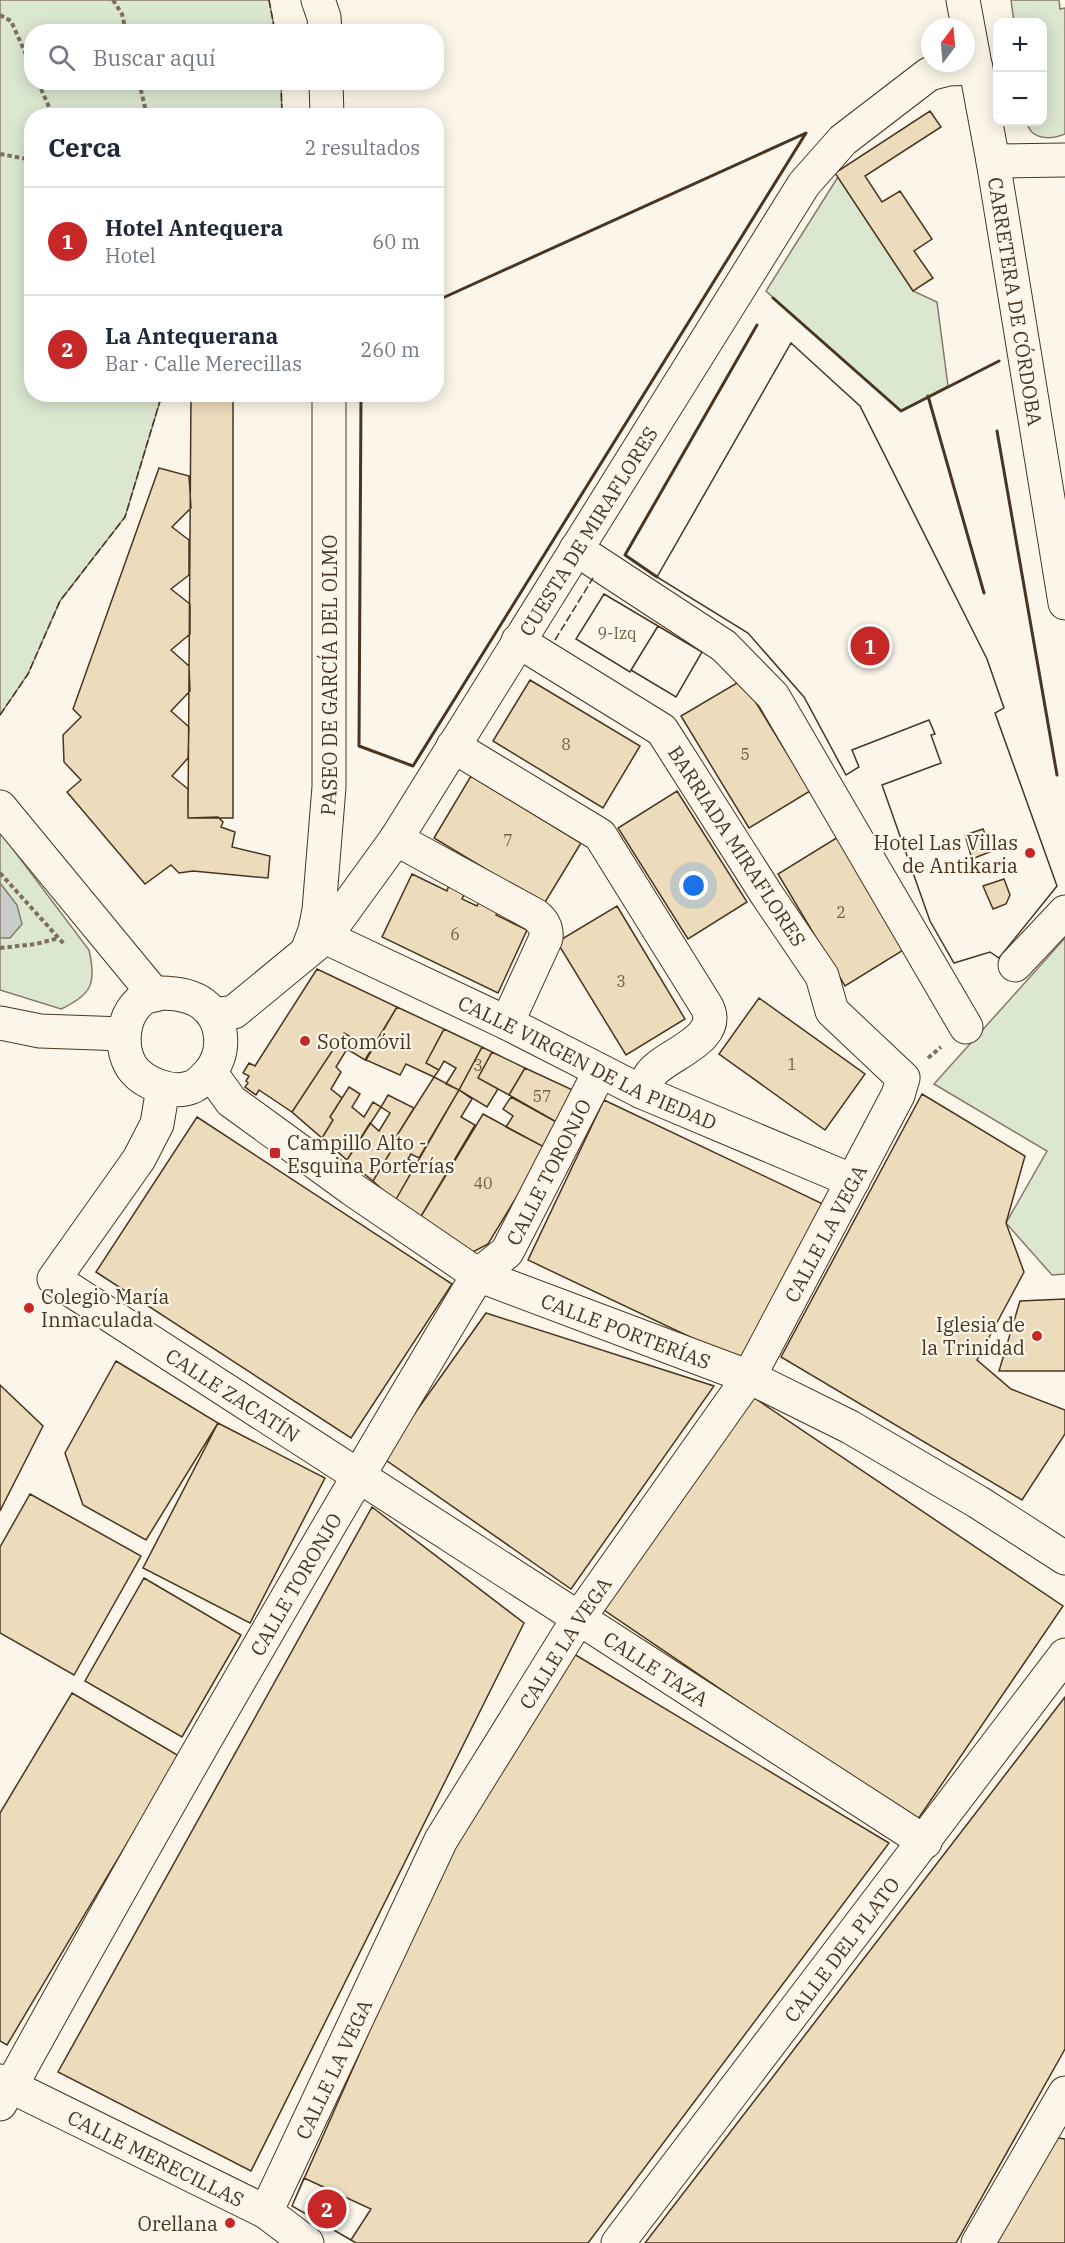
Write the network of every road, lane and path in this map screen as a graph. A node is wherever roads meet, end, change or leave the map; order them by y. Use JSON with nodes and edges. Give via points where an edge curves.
{"nodes":[{"id":1,"x":113,"y":0,"type":"edge"},
{"id":2,"x":963,"y":0,"type":"edge"},
{"id":3,"x":0,"y":15,"type":"edge"},
{"id":4,"x":124,"y":24,"type":"edge"},
{"id":5,"x":24,"y":50,"type":"edge"},
{"id":6,"x":976,"y":68,"type":"junction"},
{"id":7,"x":42,"y":90,"type":"edge"},
{"id":8,"x":141,"y":90,"type":"edge"},
{"id":9,"x":326,"y":90,"type":"edge"},
{"id":10,"x":49,"y":108,"type":"edge"},
{"id":11,"x":145,"y":108,"type":"edge"},
{"id":12,"x":327,"y":108,"type":"edge"},
{"id":13,"x":0,"y":154,"type":"edge"},
{"id":14,"x":24,"y":158,"type":"edge"},
{"id":15,"x":1065,"y":160,"type":"edge"},
{"id":16,"x":993,"y":161,"type":"junction"},
{"id":17,"x":328,"y":402,"type":"edge"},
{"id":18,"x":1052,"y":442,"type":"edge"},
{"id":19,"x":576,"y":549,"type":"junction"},
{"id":20,"x":1065,"y":603,"type":"edge"},
{"id":21,"x":518,"y":641,"type":"junction"},
{"id":22,"x":453,"y":746,"type":"junction"},
{"id":23,"x":0,"y":807,"type":"edge"},
{"id":24,"x":396,"y":839,"type":"junction"},
{"id":25,"x":0,"y":873,"type":"edge"},
{"id":26,"x":1065,"y":912,"type":"edge"},
{"id":27,"x":59,"y":938,"type":"junction"},
{"id":28,"x":316,"y":944,"type":"junction"},
{"id":29,"x":66,"y":946,"type":"dead end"},
{"id":30,"x":0,"y":948,"type":"edge"},
{"id":31,"x":1015,"y":965,"type":"dead end"},
{"id":32,"x":155,"y":995,"type":"junction"},
{"id":33,"x":214,"y":1015,"type":"junction"},
{"id":34,"x":0,"y":1023,"type":"edge"},
{"id":35,"x":507,"y":1023,"type":"junction"},
{"id":36,"x":966,"y":1027,"type":"dead end"},
{"id":37,"x":124,"y":1034,"type":"junction"},
{"id":38,"x":600,"y":1071,"type":"junction"},
{"id":39,"x":210,"y":1072,"type":"junction"},
{"id":40,"x":163,"y":1088,"type":"junction"},
{"id":41,"x":642,"y":1092,"type":"junction"},
{"id":42,"x":898,"y":1095,"type":"joint"},
{"id":43,"x":853,"y":1181,"type":"junction"},
{"id":44,"x":478,"y":1275,"type":"junction"},
{"id":45,"x":749,"y":1377,"type":"junction"},
{"id":46,"x":358,"y":1476,"type":"junction"},
{"id":47,"x":1065,"y":1558,"type":"edge"},
{"id":48,"x":578,"y":1619,"type":"junction"},
{"id":49,"x":1065,"y":1655,"type":"edge"},
{"id":50,"x":925,"y":1842,"type":"junction"},
{"id":51,"x":4,"y":2090,"type":"edge"},
{"id":52,"x":1065,"y":2093,"type":"edge"},
{"id":53,"x":1057,"y":2125,"type":"edge"},
{"id":54,"x":266,"y":2212,"type":"junction"},
{"id":55,"x":307,"y":2243,"type":"edge"},
{"id":56,"x":618,"y":2243,"type":"edge"},
{"id":57,"x":978,"y":2243,"type":"edge"}],
"edges":[{"from":1,"to":4,"type":"path"},
{"from":2,"to":6,"type":"street","name":"CARRETERA DE CÓRDOBA"},
{"from":3,"to":5,"type":"path","via":[[11,21]]},
{"from":6,"to":16,"type":"street","name":"CARRETERA DE CÓRDOBA"},
{"from":6,"to":19,"type":"street","name":"CUESTA DE MIRAFLORES","via":[[929,74],[843,140],[804,184]]},
{"from":7,"to":10,"type":"path"},
{"from":8,"to":11,"type":"path"},
{"from":9,"to":12,"type":"street"},
{"from":13,"to":14,"type":"path"},
{"from":15,"to":16,"type":"street"},
{"from":16,"to":18,"type":"street","name":"CARRETERA DE CÓRDOBA"},
{"from":17,"to":28,"type":"street","name":"PASEO DE GARCÍA DEL OLMO","via":[[329,787]]},
{"from":18,"to":20,"type":"street","name":"CARRETERA DE CÓRDOBA"},
{"from":19,"to":21,"type":"street","name":"CUESTA DE MIRAFLORES"},
{"from":19,"to":36,"type":"street","via":[[724,646],[772,696]]},
{"from":21,"to":22,"type":"street","name":"CUESTA DE MIRAFLORES"},
{"from":21,"to":42,"type":"street","name":"BARRIADA MIRAFLORES","via":[[662,730],[822,976],[832,1011],[903,1078]]},
{"from":22,"to":24,"type":"street","name":"CUESTA DE MIRAFLORES"},
{"from":22,"to":41,"type":"street","via":[[600,835],[707,1007],[710,1019],[704,1034],[651,1073]]},
{"from":23,"to":32,"type":"street"},
{"from":24,"to":28,"type":"street","name":"CUESTA DE MIRAFLORES"},
{"from":24,"to":35,"type":"street","via":[[543,923],[546,938]]},
{"from":25,"to":27,"type":"path"},
{"from":26,"to":31,"type":"street"},
{"from":27,"to":29,"type":"path"},
{"from":27,"to":30,"type":"path"},
{"from":28,"to":33,"type":"street","name":"CUESTA DE MIRAFLORES","via":[[234,1012]]},
{"from":28,"to":35,"type":"street","name":"CALLE VIRGEN DE LA PIEDAD"},
{"from":32,"to":33,"type":"street","via":[[187,996],[204,1004]]},
{"from":32,"to":37,"type":"street","via":[[139,1002]]},
{"from":33,"to":39,"type":"street","via":[[222,1039]]},
{"from":34,"to":37,"type":"street","via":[[40,1032]]},
{"from":35,"to":38,"type":"street","name":"CALLE VIRGEN DE LA PIEDAD"},
{"from":37,"to":40,"type":"street","via":[[132,1068]]},
{"from":38,"to":41,"type":"street","name":"CALLE VIRGEN DE LA PIEDAD"},
{"from":38,"to":44,"type":"street","name":"CALLE TORONJO","via":[[507,1252]]},
{"from":39,"to":40,"type":"street","via":[[192,1087]]},
{"from":39,"to":44,"type":"street","name":"CALLE PORTERÍAS","via":[[231,1101]]},
{"from":40,"to":46,"type":"street","name":"CALLE ZACATÍN","via":[[157,1124],[139,1159],[54,1279]]},
{"from":41,"to":43,"type":"street","name":"CALLE VIRGEN DE LA PIEDAD"},
{"from":42,"to":43,"type":"street","name":"CALLE LA VEGA"},
{"from":43,"to":45,"type":"street","name":"CALLE LA VEGA"},
{"from":44,"to":45,"type":"street","name":"CALLE PORTERÍAS"},
{"from":44,"to":46,"type":"street","name":"CALLE TORONJO"},
{"from":45,"to":47,"type":"street","name":"CALLE PORTERÍAS","via":[[850,1427]]},
{"from":45,"to":48,"type":"street","name":"CALLE LA VEGA"},
{"from":46,"to":48,"type":"street","name":"CALLE TAZA"},
{"from":46,"to":51,"type":"street","name":"CALLE TORONJO"},
{"from":48,"to":50,"type":"street","name":"CALLE TAZA"},
{"from":48,"to":54,"type":"street","name":"CALLE LA VEGA","via":[[441,1840]]},
{"from":49,"to":50,"type":"street","name":"CALLE DEL PLATO"},
{"from":50,"to":56,"type":"street","name":"CALLE DEL PLATO"},
{"from":51,"to":54,"type":"street","name":"CALLE MERECILLAS"},
{"from":52,"to":53,"type":"street"},
{"from":53,"to":57,"type":"street"},
{"from":54,"to":55,"type":"street","name":"CALLE MERECILLAS"}]}
